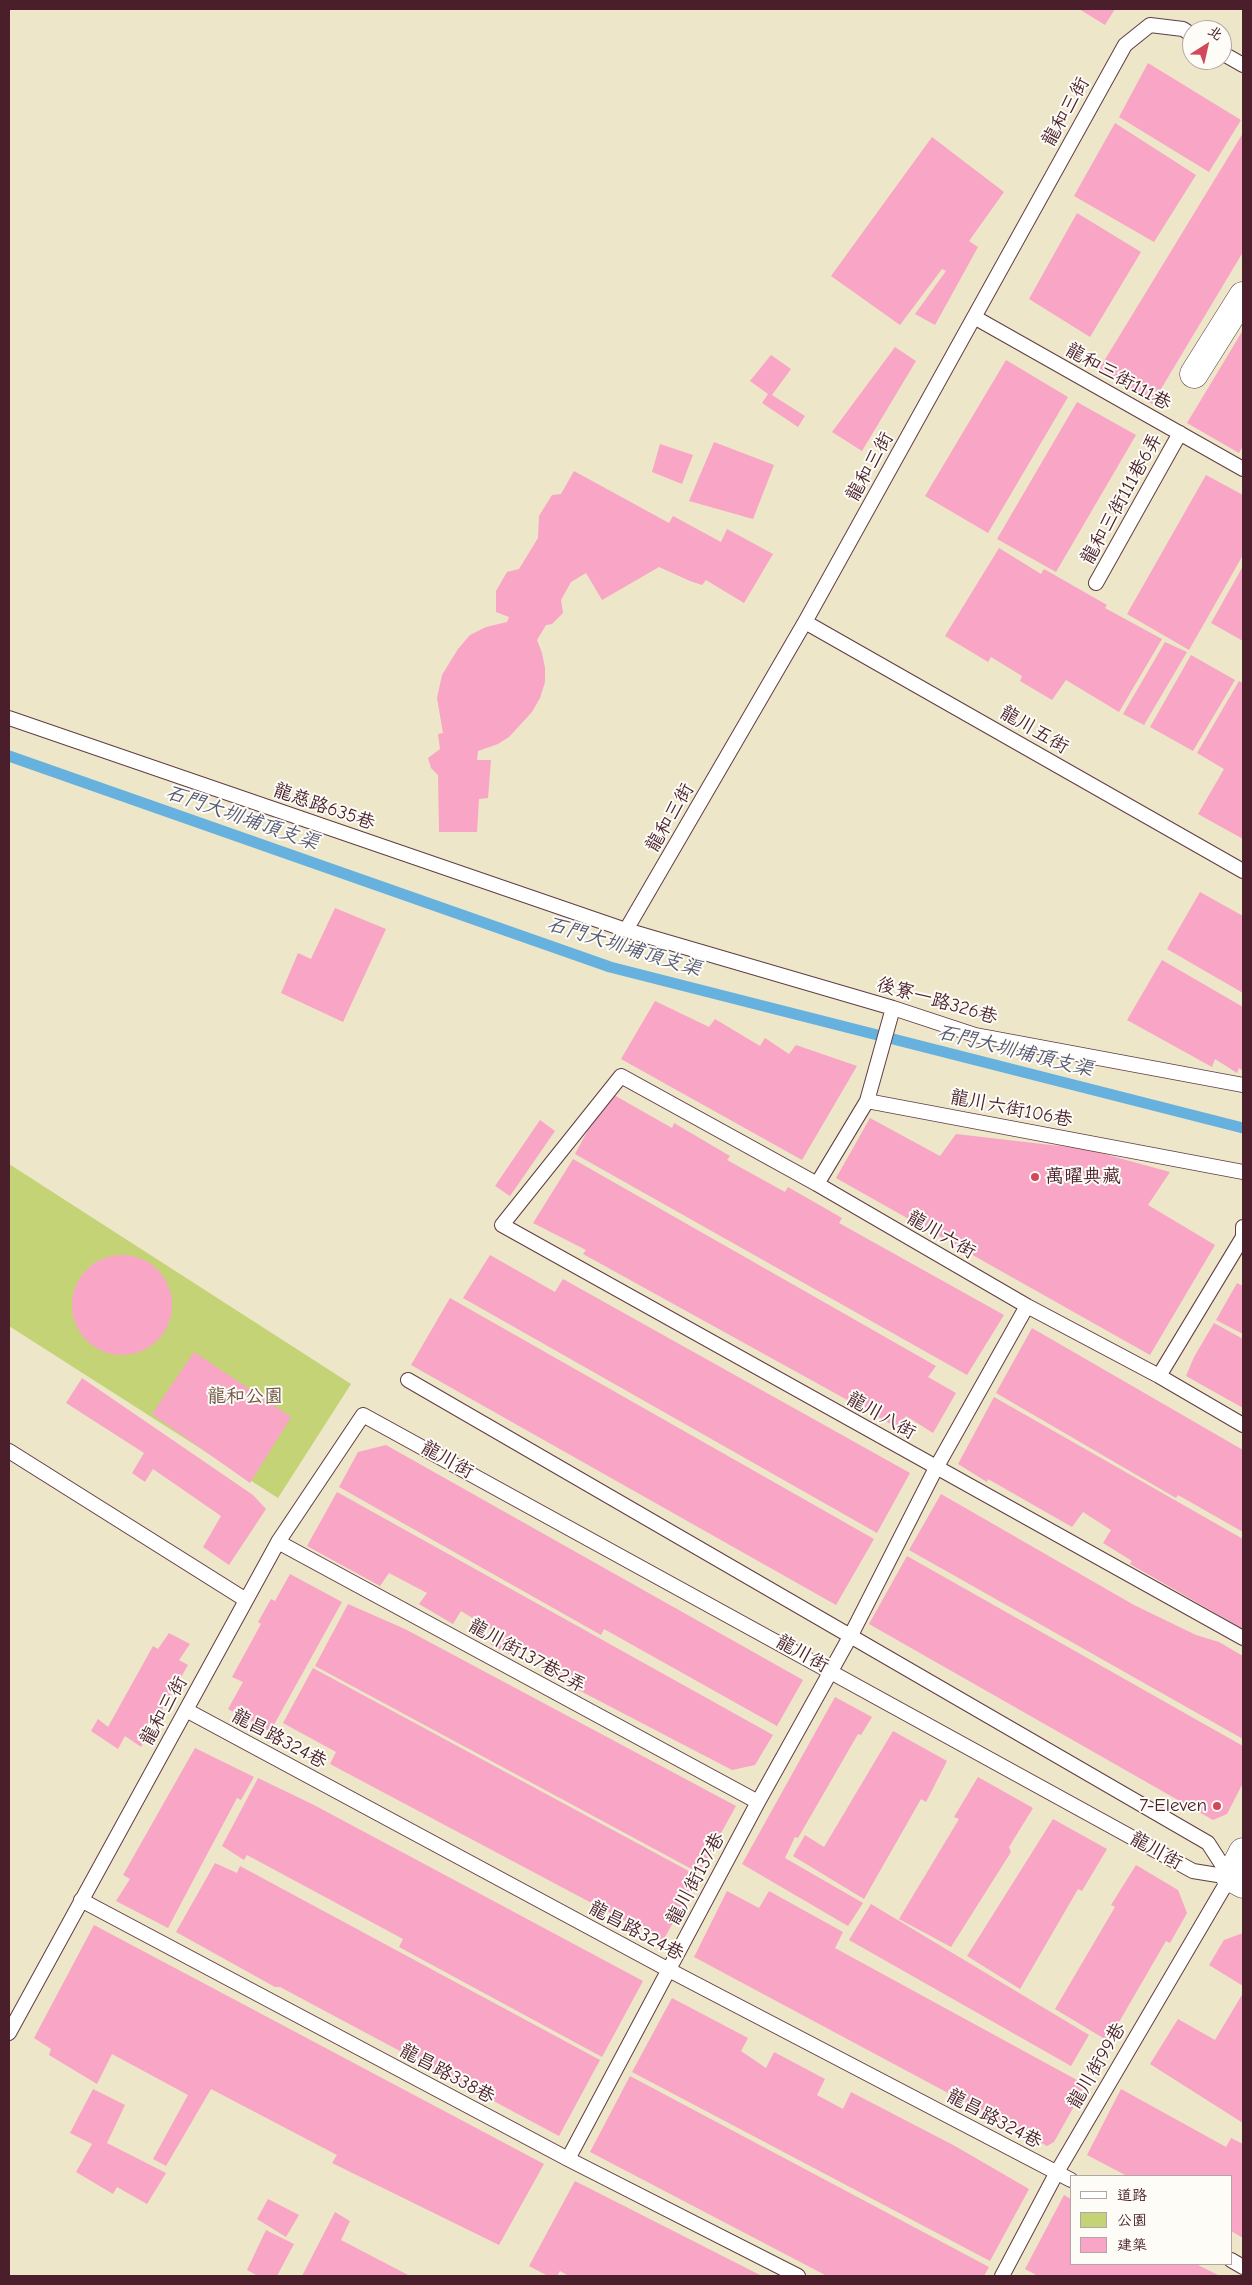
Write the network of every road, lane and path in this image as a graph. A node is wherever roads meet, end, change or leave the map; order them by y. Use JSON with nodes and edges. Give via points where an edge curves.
{"nodes":[{"id":1,"x":1182,"y":30,"type":"edge"},
{"id":2,"x":1232,"y":59,"type":"edge"},
{"id":3,"x":1243,"y":65,"type":"edge"},
{"id":4,"x":1243,"y":296,"type":"edge"},
{"id":5,"x":974,"y":317,"type":"junction"},
{"id":6,"x":1194,"y":374,"type":"dead end"},
{"id":7,"x":1180,"y":434,"type":"junction"},
{"id":8,"x":1243,"y":469,"type":"edge"},
{"id":9,"x":1096,"y":582,"type":"dead end"},
{"id":10,"x":805,"y":622,"type":"junction"},
{"id":11,"x":9,"y":718,"type":"edge"},
{"id":12,"x":1243,"y":871,"type":"edge"},
{"id":13,"x":626,"y":930,"type":"junction"},
{"id":14,"x":892,"y":1014,"type":"junction"},
{"id":15,"x":1243,"y":1085,"type":"edge"},
{"id":16,"x":867,"y":1102,"type":"junction"},
{"id":17,"x":1243,"y":1172,"type":"edge"},
{"id":18,"x":817,"y":1184,"type":"junction"},
{"id":19,"x":502,"y":1225,"type":"joint"},
{"id":20,"x":1243,"y":1228,"type":"edge"},
{"id":21,"x":1027,"y":1306,"type":"junction"},
{"id":22,"x":1158,"y":1376,"type":"junction"},
{"id":23,"x":408,"y":1380,"type":"dead end"},
{"id":24,"x":363,"y":1415,"type":"joint"},
{"id":25,"x":1243,"y":1426,"type":"edge"},
{"id":26,"x":9,"y":1451,"type":"edge"},
{"id":27,"x":936,"y":1468,"type":"junction"},
{"id":28,"x":278,"y":1542,"type":"junction"},
{"id":29,"x":246,"y":1600,"type":"junction"},
{"id":30,"x":851,"y":1635,"type":"junction"},
{"id":31,"x":1243,"y":1638,"type":"edge"},
{"id":32,"x":830,"y":1670,"type":"junction"},
{"id":33,"x":186,"y":1710,"type":"junction"},
{"id":34,"x":758,"y":1802,"type":"junction"},
{"id":35,"x":1243,"y":1852,"type":"edge"},
{"id":36,"x":1236,"y":1881,"type":"edge"},
{"id":37,"x":81,"y":1900,"type":"junction"},
{"id":38,"x":669,"y":1970,"type":"junction"},
{"id":39,"x":9,"y":2033,"type":"edge"},
{"id":40,"x":568,"y":2159,"type":"junction"},
{"id":41,"x":1057,"y":2172,"type":"junction"},
{"id":42,"x":1070,"y":2179,"type":"edge"},
{"id":43,"x":1232,"y":2261,"type":"edge"},
{"id":44,"x":1243,"y":2267,"type":"edge"},
{"id":45,"x":798,"y":2276,"type":"edge"},
{"id":46,"x":1002,"y":2276,"type":"edge"}],
"edges":[{"from":1,"to":5,"type":"lane","name":"龍和三街","via":[[1150,25],[1124,45]]},
{"from":2,"to":3,"type":"lane"},
{"from":4,"to":6,"type":"street"},
{"from":5,"to":7,"type":"lane","name":"龍和三街111巷"},
{"from":5,"to":10,"type":"lane","name":"龍和三街"},
{"from":7,"to":8,"type":"lane","name":"龍和三街111巷"},
{"from":7,"to":9,"type":"lane","name":"龍和三街111巷6弄"},
{"from":10,"to":12,"type":"lane","name":"龍川五街"},
{"from":10,"to":13,"type":"lane","name":"龍和三街"},
{"from":11,"to":13,"type":"lane","name":"龍慈路635巷"},
{"from":13,"to":14,"type":"lane","name":"後寮一路326巷"},
{"from":14,"to":15,"type":"lane","name":"後寮一路326巷","via":[[975,1035]]},
{"from":14,"to":16,"type":"lane"},
{"from":16,"to":17,"type":"lane","name":"龍川六街106巷"},
{"from":16,"to":18,"type":"lane"},
{"from":18,"to":19,"type":"lane","name":"龍川六街","via":[[621,1076]]},
{"from":18,"to":21,"type":"lane","name":"龍川六街"},
{"from":19,"to":27,"type":"lane","name":"龍川八街"},
{"from":20,"to":22,"type":"lane","via":[[1243,1236]]},
{"from":21,"to":22,"type":"lane","name":"龍川六街"},
{"from":21,"to":27,"type":"lane","name":"龍川街137巷"},
{"from":22,"to":25,"type":"lane","name":"龍川六街"},
{"from":23,"to":30,"type":"lane"},
{"from":24,"to":28,"type":"lane","name":"龍和三街"},
{"from":24,"to":32,"type":"lane","name":"龍川街"},
{"from":26,"to":29,"type":"lane"},
{"from":27,"to":30,"type":"lane","name":"龍川街137巷"},
{"from":27,"to":31,"type":"lane","name":"龍川八街"},
{"from":28,"to":29,"type":"lane","name":"龍和三街"},
{"from":28,"to":34,"type":"lane","name":"龍川街137巷2弄"},
{"from":29,"to":33,"type":"lane","name":"龍和三街"},
{"from":30,"to":32,"type":"lane","name":"龍川街137巷"},
{"from":30,"to":36,"type":"lane","via":[[1208,1842]]},
{"from":32,"to":34,"type":"lane","name":"龍川街137巷"},
{"from":32,"to":36,"type":"lane","name":"龍川街","via":[[1193,1871]]},
{"from":33,"to":37,"type":"lane","name":"龍和三街"},
{"from":33,"to":38,"type":"lane","name":"龍昌路324巷"},
{"from":34,"to":38,"type":"lane","name":"龍川街137巷"},
{"from":35,"to":36,"type":"street"},
{"from":36,"to":41,"type":"lane","name":"龍川街99巷"},
{"from":37,"to":39,"type":"lane","name":"龍和三街"},
{"from":37,"to":40,"type":"lane","name":"龍昌路338巷"},
{"from":38,"to":40,"type":"lane","name":"龍川街137巷"},
{"from":38,"to":41,"type":"lane","name":"龍昌路324巷"},
{"from":40,"to":45,"type":"lane","name":"龍昌路338巷"},
{"from":41,"to":42,"type":"lane","name":"龍昌路324巷"},
{"from":41,"to":46,"type":"lane","name":"龍川街99巷"},
{"from":43,"to":44,"type":"lane"}]}
